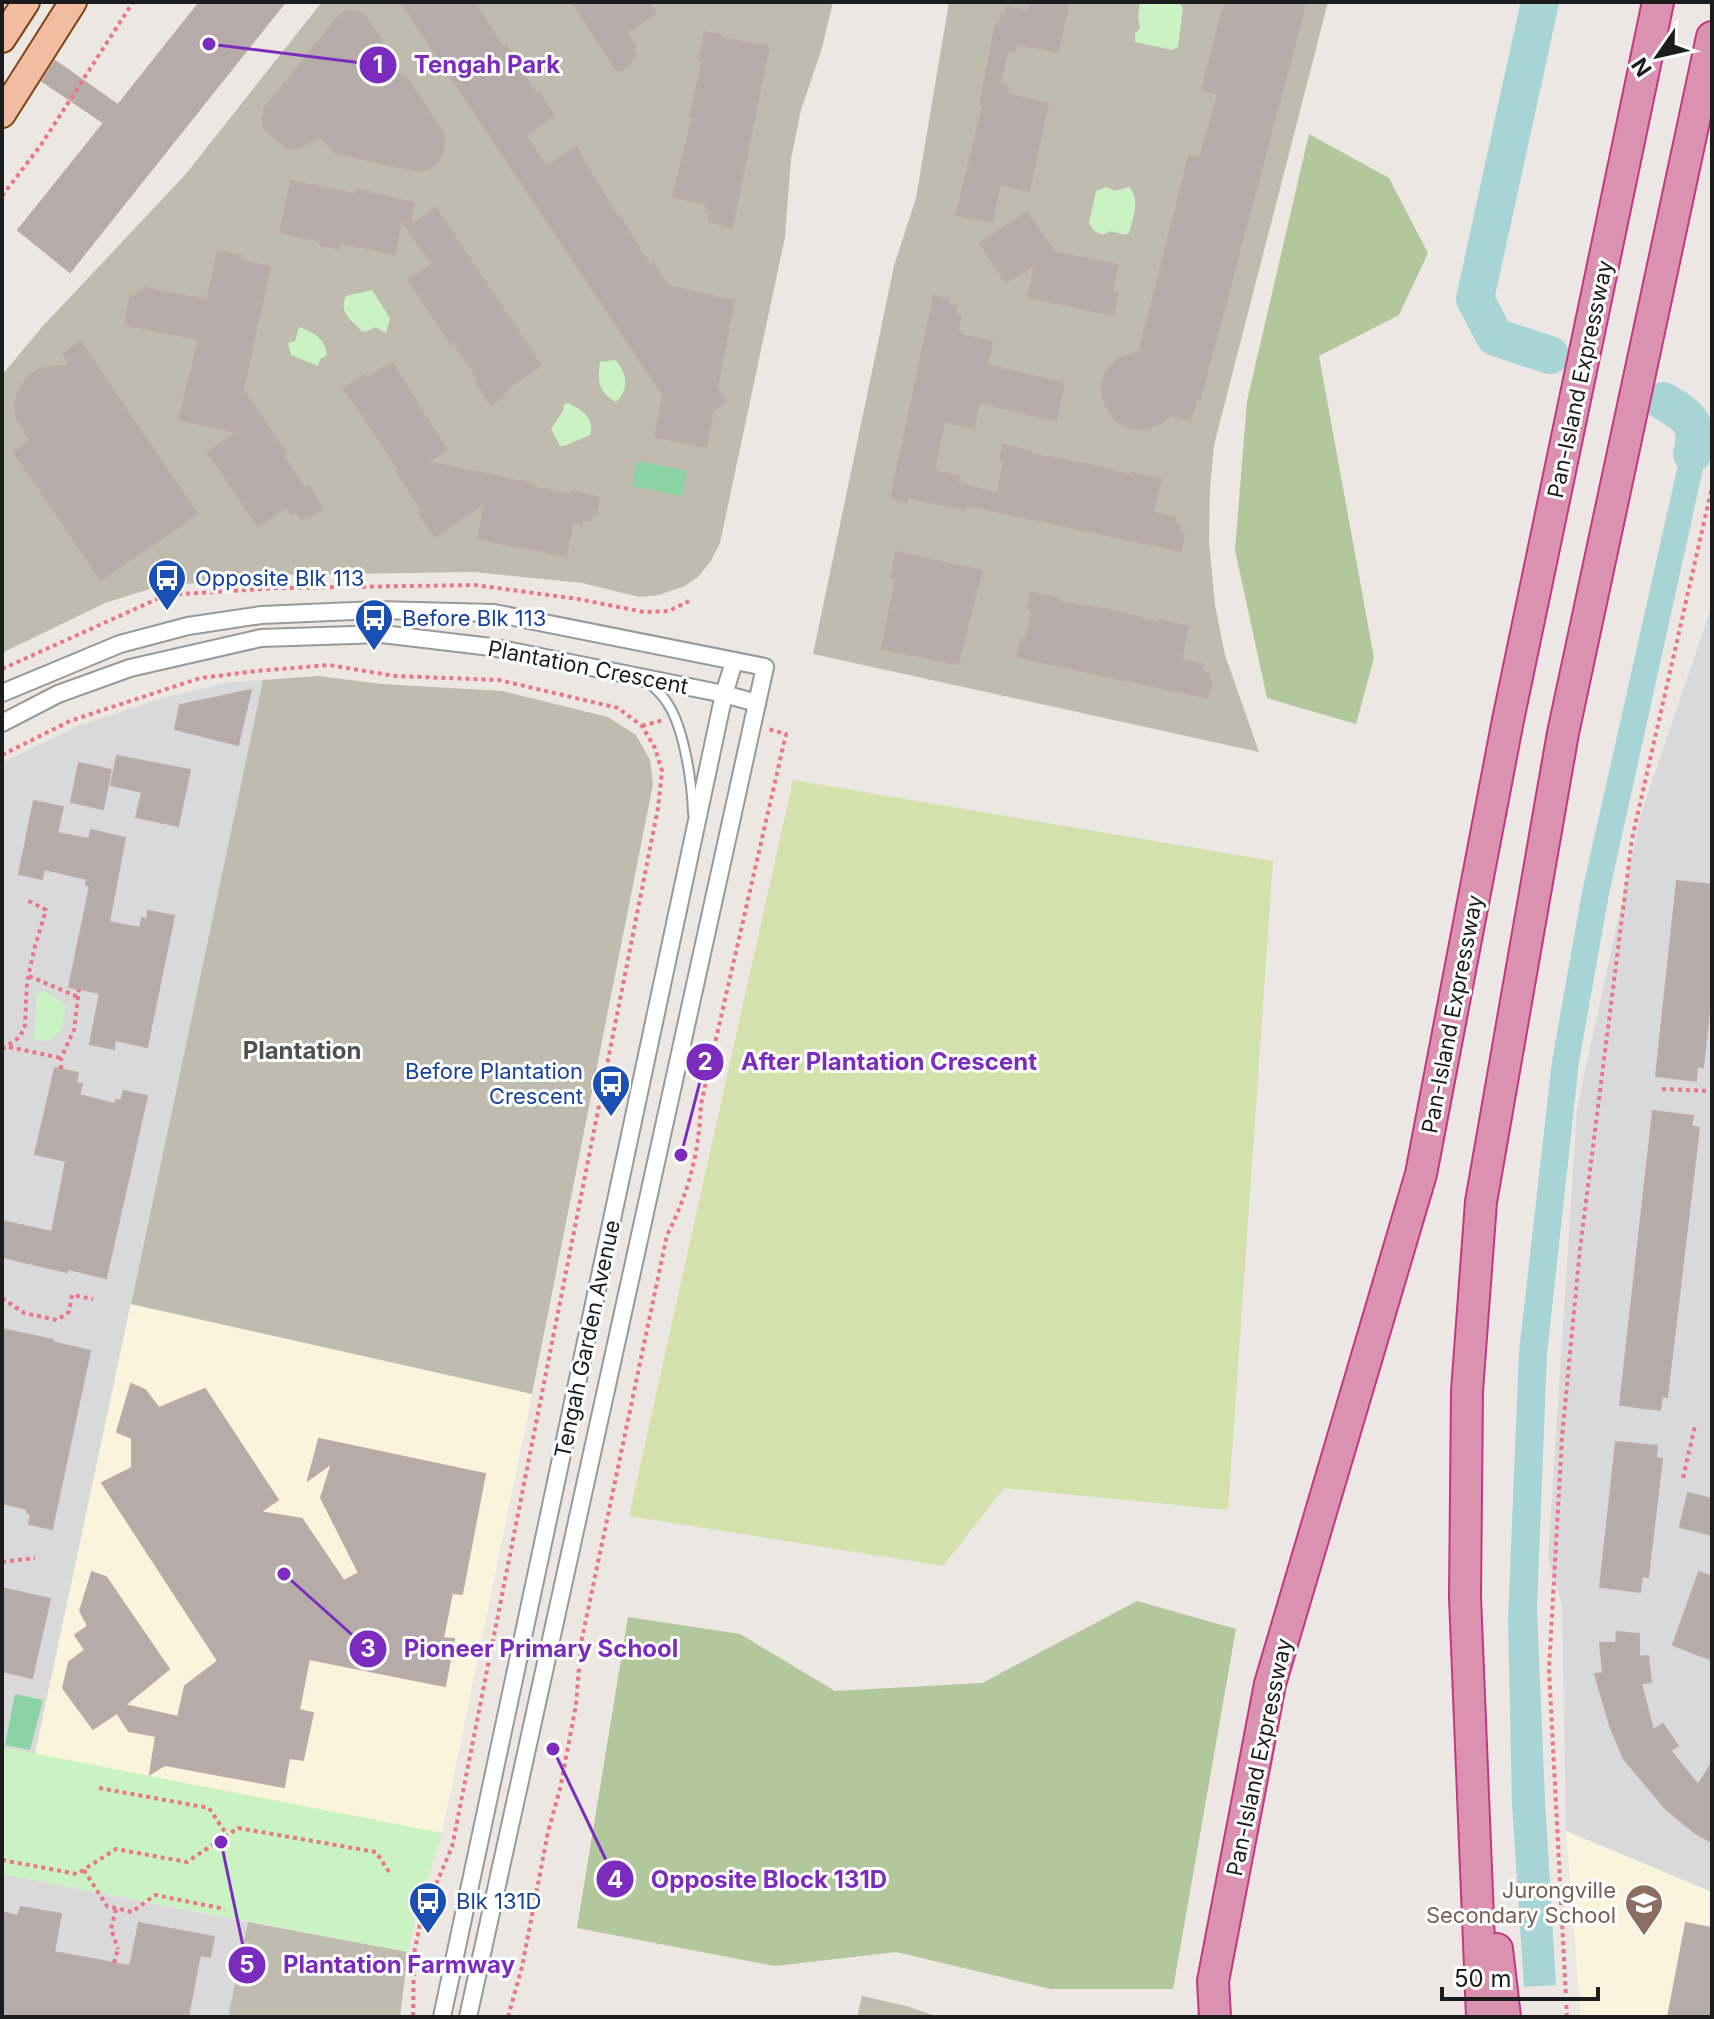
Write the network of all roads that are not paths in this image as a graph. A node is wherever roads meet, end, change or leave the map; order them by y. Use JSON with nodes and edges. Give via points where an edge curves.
{"nodes":[{"id":1,"x":26,"y":2,"type":"edge"},
{"id":2,"x":73,"y":2,"type":"edge"},
{"id":3,"x":1658,"y":2,"type":"edge"},
{"id":4,"x":1712,"y":37,"type":"edge"},
{"id":5,"x":2,"y":39,"type":"edge"},
{"id":6,"x":1712,"y":109,"type":"edge"},
{"id":7,"x":2,"y":114,"type":"edge"},
{"id":8,"x":1653,"y":303,"type":"junction"},
{"id":9,"x":734,"y":662,"type":"junction"},
{"id":10,"x":765,"y":667,"type":"joint"},
{"id":11,"x":643,"y":677,"type":"junction"},
{"id":12,"x":2,"y":693,"type":"edge"},
{"id":13,"x":724,"y":694,"type":"junction"},
{"id":14,"x":757,"y":703,"type":"junction"},
{"id":15,"x":2,"y":723,"type":"edge"},
{"id":16,"x":693,"y":842,"type":"junction"},
{"id":17,"x":471,"y":1882,"type":"junction"},
{"id":18,"x":496,"y":1888,"type":"junction"},
{"id":19,"x":1479,"y":1917,"type":"junction"},
{"id":20,"x":442,"y":2017,"type":"edge"},
{"id":21,"x":468,"y":2017,"type":"edge"},
{"id":22,"x":1215,"y":2017,"type":"edge"},
{"id":23,"x":1482,"y":2017,"type":"edge"},
{"id":24,"x":1505,"y":2017,"type":"edge"}],
"edges":[{"from":1,"to":5,"type":"main road"},
{"from":2,"to":7,"type":"main road"},
{"from":3,"to":22,"type":"highway","name":"Pan-Island Expressway","via":[[1508,720],[1421,1174],[1270,1684],[1213,1981]]},
{"from":4,"to":8,"type":"highway"},
{"from":6,"to":8,"type":"highway"},
{"from":8,"to":19,"type":"highway","via":[[1563,733],[1481,1202],[1467,1391],[1465,1597]]},
{"from":9,"to":10,"type":"street","name":"Plantation Crescent"},
{"from":9,"to":12,"type":"street","name":"Plantation Crescent","via":[[494,613],[377,610],[261,615],[188,626],[120,644]]},
{"from":9,"to":13,"type":"street","name":"Tengah Garden Avenue"},
{"from":10,"to":14,"type":"street","name":"Tengah Garden Avenue"},
{"from":11,"to":13,"type":"street","name":"Plantation Crescent"},
{"from":11,"to":15,"type":"street","name":"Plantation Crescent","via":[[491,647],[382,634],[261,638],[130,668],[58,694]]},
{"from":11,"to":16,"type":"lane","via":[[667,701],[683,742],[692,787]]},
{"from":13,"to":14,"type":"street","name":"Plantation Crescent"},
{"from":13,"to":16,"type":"street","name":"Tengah Garden Avenue"},
{"from":14,"to":18,"type":"street","name":"Tengah Garden Avenue"},
{"from":16,"to":17,"type":"street","name":"Tengah Garden Avenue"},
{"from":17,"to":18,"type":"street"},
{"from":17,"to":20,"type":"street","name":"Tengah Garden Avenue"},
{"from":18,"to":21,"type":"street","name":"Tengah Garden Avenue"},
{"from":19,"to":23,"type":"highway"},
{"from":19,"to":24,"type":"highway","via":[[1496,1940]]}]}
